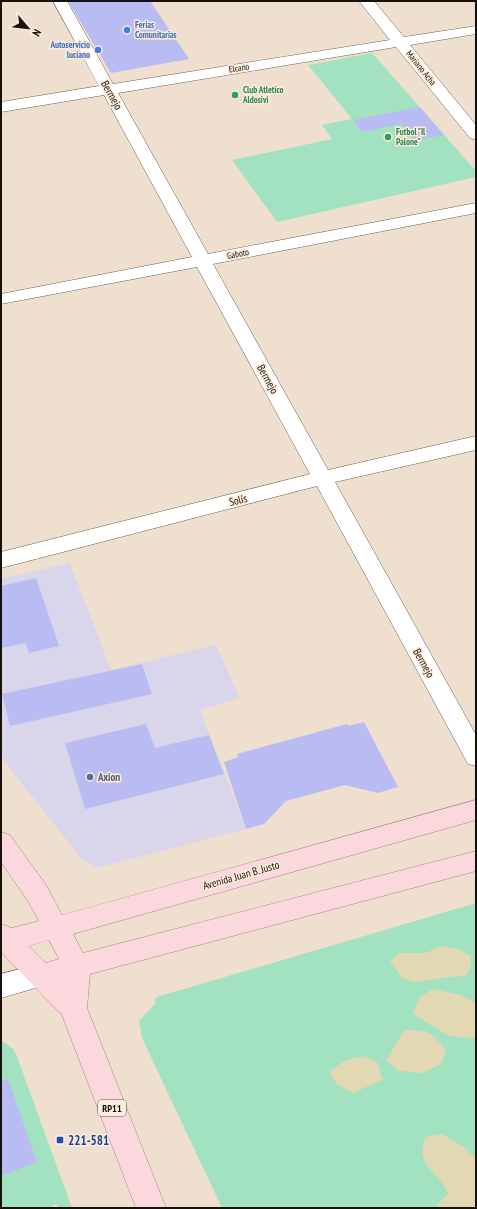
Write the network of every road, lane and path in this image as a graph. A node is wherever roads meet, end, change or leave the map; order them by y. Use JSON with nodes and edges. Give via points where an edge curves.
{"nodes":[{"id":1,"x":60,"y":1,"type":"edge"},
{"id":2,"x":366,"y":1,"type":"edge"},
{"id":3,"x":476,"y":30,"type":"edge"},
{"id":4,"x":400,"y":42,"type":"junction"},
{"id":5,"x":108,"y":89,"type":"junction"},
{"id":6,"x":1,"y":107,"type":"edge"},
{"id":7,"x":476,"y":135,"type":"edge"},
{"id":8,"x":476,"y":208,"type":"edge"},
{"id":9,"x":203,"y":260,"type":"junction"},
{"id":10,"x":1,"y":299,"type":"edge"},
{"id":11,"x":476,"y":444,"type":"edge"},
{"id":12,"x":323,"y":478,"type":"junction"},
{"id":13,"x":1,"y":560,"type":"edge"},
{"id":14,"x":476,"y":757,"type":"edge"},
{"id":15,"x":476,"y":810,"type":"edge"},
{"id":16,"x":1,"y":842,"type":"edge"},
{"id":17,"x":476,"y":860,"type":"edge"},
{"id":18,"x":56,"y":927,"type":"junction"},
{"id":19,"x":3,"y":939,"type":"edge"},
{"id":20,"x":77,"y":966,"type":"junction"},
{"id":21,"x":40,"y":976,"type":"junction"},
{"id":22,"x":1,"y":986,"type":"edge"},
{"id":23,"x":73,"y":1008,"type":"junction"},
{"id":24,"x":151,"y":1208,"type":"edge"}],
"edges":[{"from":1,"to":5,"type":"street","name":"Bermejo"},
{"from":2,"to":4,"type":"street","name":"Mariano Acha"},
{"from":3,"to":4,"type":"street","name":"Elcano"},
{"from":4,"to":5,"type":"street","name":"Elcano"},
{"from":4,"to":7,"type":"street","name":"Mariano Acha"},
{"from":5,"to":6,"type":"street","name":"Elcano"},
{"from":5,"to":9,"type":"street","name":"Bermejo"},
{"from":8,"to":9,"type":"street","name":"Gaboto"},
{"from":9,"to":10,"type":"street","name":"Gaboto"},
{"from":9,"to":12,"type":"street","name":"Bermejo"},
{"from":11,"to":12,"type":"street","name":"Solís"},
{"from":12,"to":13,"type":"street","name":"Solís"},
{"from":12,"to":14,"type":"street","name":"Bermejo"},
{"from":15,"to":18,"type":"main road","name":"Avenida Juan B. Justo"},
{"from":16,"to":18,"type":"main road","via":[[37,893]]},
{"from":17,"to":20,"type":"main road"},
{"from":18,"to":19,"type":"main road","name":"Avenida Juan B. Justo"},
{"from":18,"to":20,"type":"main road"},
{"from":19,"to":21,"type":"main road","number":"RP11"},
{"from":20,"to":21,"type":"main road"},
{"from":20,"to":23,"type":"main road","number":"RP11"},
{"from":21,"to":22,"type":"street"},
{"from":21,"to":23,"type":"main road","number":"RP11"},
{"from":23,"to":24,"type":"main road","number":"RP11"}]}
